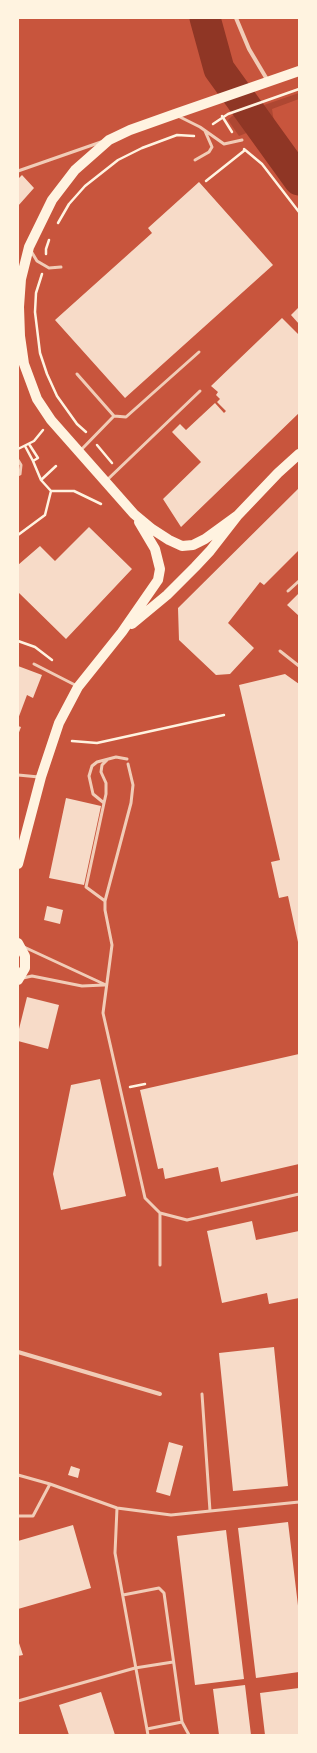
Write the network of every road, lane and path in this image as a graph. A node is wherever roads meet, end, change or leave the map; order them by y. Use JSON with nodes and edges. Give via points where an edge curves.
{"nodes":[{"id":1,"x":236,"y":18,"type":"edge"},
{"id":2,"x":299,"y":71,"type":"edge"},
{"id":3,"x":263,"y":83,"type":"junction"},
{"id":4,"x":299,"y":89,"type":"edge"},
{"id":5,"x":213,"y":101,"type":"junction"},
{"id":6,"x":175,"y":114,"type":"junction"},
{"id":7,"x":223,"y":117,"type":"junction"},
{"id":8,"x":205,"y":131,"type":"junction"},
{"id":9,"x":109,"y":140,"type":"junction"},
{"id":10,"x":242,"y":140,"type":"dead end"},
{"id":11,"x":238,"y":141,"type":"junction"},
{"id":12,"x":245,"y":150,"type":"junction"},
{"id":13,"x":195,"y":160,"type":"dead end"},
{"id":14,"x":18,"y":171,"type":"edge"},
{"id":15,"x":206,"y":181,"type":"dead end"},
{"id":16,"x":299,"y":212,"type":"edge"},
{"id":17,"x":56,"y":226,"type":"dead end"},
{"id":18,"x":50,"y":238,"type":"dead end"},
{"id":19,"x":29,"y":247,"type":"junction"},
{"id":20,"x":44,"y":266,"type":"junction"},
{"id":21,"x":61,"y":267,"type":"dead end"},
{"id":22,"x":19,"y":334,"type":"edge"},
{"id":23,"x":199,"y":352,"type":"dead end"},
{"id":24,"x":77,"y":374,"type":"dead end"},
{"id":25,"x":200,"y":391,"type":"dead end"},
{"id":26,"x":114,"y":416,"type":"junction"},
{"id":27,"x":51,"y":420,"type":"junction"},
{"id":28,"x":92,"y":439,"type":"junction"},
{"id":29,"x":29,"y":444,"type":"junction"},
{"id":30,"x":24,"y":446,"type":"junction"},
{"id":31,"x":18,"y":449,"type":"edge"},
{"id":32,"x":78,"y":452,"type":"junction"},
{"id":33,"x":299,"y":454,"type":"edge"},
{"id":34,"x":18,"y":460,"type":"edge"},
{"id":35,"x":33,"y":461,"type":"junction"},
{"id":36,"x":56,"y":466,"type":"dead end"},
{"id":37,"x":118,"y":470,"type":"junction"},
{"id":38,"x":18,"y":475,"type":"edge"},
{"id":39,"x":41,"y":480,"type":"junction"},
{"id":40,"x":106,"y":482,"type":"junction"},
{"id":41,"x":51,"y":491,"type":"junction"},
{"id":42,"x":101,"y":504,"type":"dead end"},
{"id":43,"x":134,"y":514,"type":"junction"},
{"id":44,"x":238,"y":515,"type":"junction"},
{"id":45,"x":18,"y":535,"type":"edge"},
{"id":46,"x":299,"y":581,"type":"edge"},
{"id":47,"x":288,"y":591,"type":"dead end"},
{"id":48,"x":122,"y":632,"type":"junction"},
{"id":49,"x":18,"y":640,"type":"edge"},
{"id":50,"x":280,"y":651,"type":"dead end"},
{"id":51,"x":34,"y":664,"type":"dead end"},
{"id":52,"x":57,"y":665,"type":"dead end"},
{"id":53,"x":299,"y":666,"type":"edge"},
{"id":54,"x":78,"y":687,"type":"junction"},
{"id":55,"x":224,"y":715,"type":"dead end"},
{"id":56,"x":72,"y":740,"type":"dead end"},
{"id":57,"x":109,"y":759,"type":"junction"},
{"id":58,"x":128,"y":760,"type":"dead end"},
{"id":59,"x":128,"y":764,"type":"dead end"},
{"id":60,"x":18,"y":775,"type":"edge"},
{"id":61,"x":41,"y":777,"type":"junction"},
{"id":62,"x":104,"y":803,"type":"junction"},
{"id":63,"x":18,"y":864,"type":"edge"},
{"id":64,"x":105,"y":901,"type":"junction"},
{"id":65,"x":19,"y":944,"type":"edge"},
{"id":66,"x":19,"y":979,"type":"edge"},
{"id":67,"x":106,"y":985,"type":"junction"},
{"id":68,"x":145,"y":1084,"type":"dead end"},
{"id":69,"x":120,"y":1090,"type":"junction"},
{"id":70,"x":299,"y":1194,"type":"edge"},
{"id":71,"x":160,"y":1213,"type":"junction"},
{"id":72,"x":160,"y":1265,"type":"dead end"},
{"id":73,"x":18,"y":1352,"type":"edge"},
{"id":74,"x":160,"y":1394,"type":"dead end"},
{"id":75,"x":202,"y":1394,"type":"dead end"},
{"id":76,"x":18,"y":1475,"type":"edge"},
{"id":77,"x":50,"y":1484,"type":"junction"},
{"id":78,"x":299,"y":1502,"type":"edge"},
{"id":79,"x":117,"y":1508,"type":"junction"},
{"id":80,"x":210,"y":1511,"type":"junction"},
{"id":81,"x":18,"y":1516,"type":"edge"},
{"id":82,"x":123,"y":1595,"type":"junction"},
{"id":83,"x":173,"y":1662,"type":"junction"},
{"id":84,"x":135,"y":1668,"type":"junction"},
{"id":85,"x":18,"y":1701,"type":"edge"},
{"id":86,"x":182,"y":1722,"type":"junction"},
{"id":87,"x":147,"y":1729,"type":"junction"},
{"id":88,"x":148,"y":1735,"type":"edge"},
{"id":89,"x":189,"y":1735,"type":"edge"}],
"edges":[{"from":1,"to":3,"type":"street"},
{"from":2,"to":3,"type":"main road"},
{"from":3,"to":5,"type":"main road"},
{"from":4,"to":7,"type":"path"},
{"from":5,"to":6,"type":"main road"},
{"from":5,"to":7,"type":"path"},
{"from":6,"to":8,"type":"lane"},
{"from":6,"to":9,"type":"main road"},
{"from":7,"to":8,"type":"path"},
{"from":7,"to":11,"type":"path"},
{"from":8,"to":11,"type":"lane","via":[[224,144]]},
{"from":8,"to":13,"type":"lane","via":[[212,146],[209,152]]},
{"from":8,"to":17,"type":"path","via":[[198,138],[180,135],[168,138],[118,160],[85,186],[69,204]]},
{"from":9,"to":14,"type":"lane"},
{"from":9,"to":19,"type":"main road","via":[[75,170],[52,200]]},
{"from":10,"to":11,"type":"lane"},
{"from":11,"to":12,"type":"path"},
{"from":12,"to":15,"type":"path"},
{"from":12,"to":16,"type":"path","via":[[262,164]]},
{"from":18,"to":20,"type":"path"},
{"from":19,"to":20,"type":"lane","via":[[37,261]]},
{"from":19,"to":22,"type":"main road","via":[[20,279]]},
{"from":20,"to":21,"type":"lane"},
{"from":20,"to":28,"type":"path","via":[[36,293],[35,312],[40,353],[57,396],[77,424]]},
{"from":22,"to":27,"type":"main road","via":[[24,364],[37,399]]},
{"from":23,"to":26,"type":"lane","via":[[126,417]]},
{"from":24,"to":26,"type":"lane"},
{"from":25,"to":37,"type":"lane"},
{"from":26,"to":28,"type":"lane"},
{"from":27,"to":29,"type":"path"},
{"from":27,"to":32,"type":"main road"},
{"from":28,"to":32,"type":"lane"},
{"from":28,"to":37,"type":"path"},
{"from":29,"to":30,"type":"path"},
{"from":29,"to":35,"type":"path","via":[[38,458]]},
{"from":30,"to":31,"type":"path"},
{"from":30,"to":35,"type":"path"},
{"from":32,"to":40,"type":"main road"},
{"from":33,"to":44,"type":"main road"},
{"from":34,"to":38,"type":"lane","via":[[21,465]]},
{"from":35,"to":39,"type":"path"},
{"from":36,"to":39,"type":"path"},
{"from":37,"to":40,"type":"lane"},
{"from":39,"to":41,"type":"path"},
{"from":40,"to":43,"type":"main road"},
{"from":41,"to":42,"type":"path","via":[[74,491]]},
{"from":41,"to":45,"type":"path","via":[[46,515]]},
{"from":43,"to":44,"type":"main road","via":[[158,533],[182,546],[193,545],[206,539]]},
{"from":43,"to":48,"type":"main road","via":[[155,549],[160,569],[158,580]]},
{"from":44,"to":48,"type":"main road","via":[[210,551],[168,595]]},
{"from":46,"to":47,"type":"lane"},
{"from":48,"to":54,"type":"main road"},
{"from":49,"to":52,"type":"path","via":[[35,647]]},
{"from":50,"to":53,"type":"lane"},
{"from":51,"to":54,"type":"lane"},
{"from":54,"to":61,"type":"main road","via":[[59,723]]},
{"from":55,"to":56,"type":"path","via":[[97,743]]},
{"from":57,"to":58,"type":"lane","via":[[116,757]]},
{"from":57,"to":62,"type":"lane","via":[[102,765],[101,772],[106,788]]},
{"from":57,"to":62,"type":"lane","via":[[92,766],[90,776],[93,794]]},
{"from":59,"to":64,"type":"lane","via":[[133,785],[131,803]]},
{"from":60,"to":61,"type":"lane"},
{"from":61,"to":63,"type":"main road"},
{"from":62,"to":64,"type":"lane","via":[[86,887]]},
{"from":64,"to":67,"type":"lane","via":[[112,945]]},
{"from":65,"to":66,"type":"main road","via":[[25,956],[24,968]]},
{"from":65,"to":67,"type":"lane"},
{"from":66,"to":67,"type":"lane","via":[[32,976],[82,986]]},
{"from":67,"to":69,"type":"lane","via":[[102,1013]]},
{"from":68,"to":69,"type":"path"},
{"from":69,"to":71,"type":"lane","via":[[144,1198]]},
{"from":70,"to":71,"type":"lane","via":[[187,1220]]},
{"from":71,"to":72,"type":"lane"},
{"from":73,"to":74,"type":"street"},
{"from":75,"to":80,"type":"lane"},
{"from":76,"to":77,"type":"lane"},
{"from":77,"to":79,"type":"lane"},
{"from":77,"to":81,"type":"lane","via":[[33,1516]]},
{"from":78,"to":80,"type":"lane"},
{"from":79,"to":80,"type":"lane","via":[[172,1515]]},
{"from":79,"to":82,"type":"lane","via":[[115,1553]]},
{"from":82,"to":83,"type":"lane","via":[[159,1588],[162,1590]]},
{"from":82,"to":84,"type":"lane"},
{"from":83,"to":84,"type":"lane"},
{"from":83,"to":86,"type":"lane"},
{"from":84,"to":85,"type":"lane"},
{"from":84,"to":87,"type":"lane"},
{"from":86,"to":87,"type":"lane"},
{"from":86,"to":89,"type":"lane"},
{"from":87,"to":88,"type":"lane"}]}
